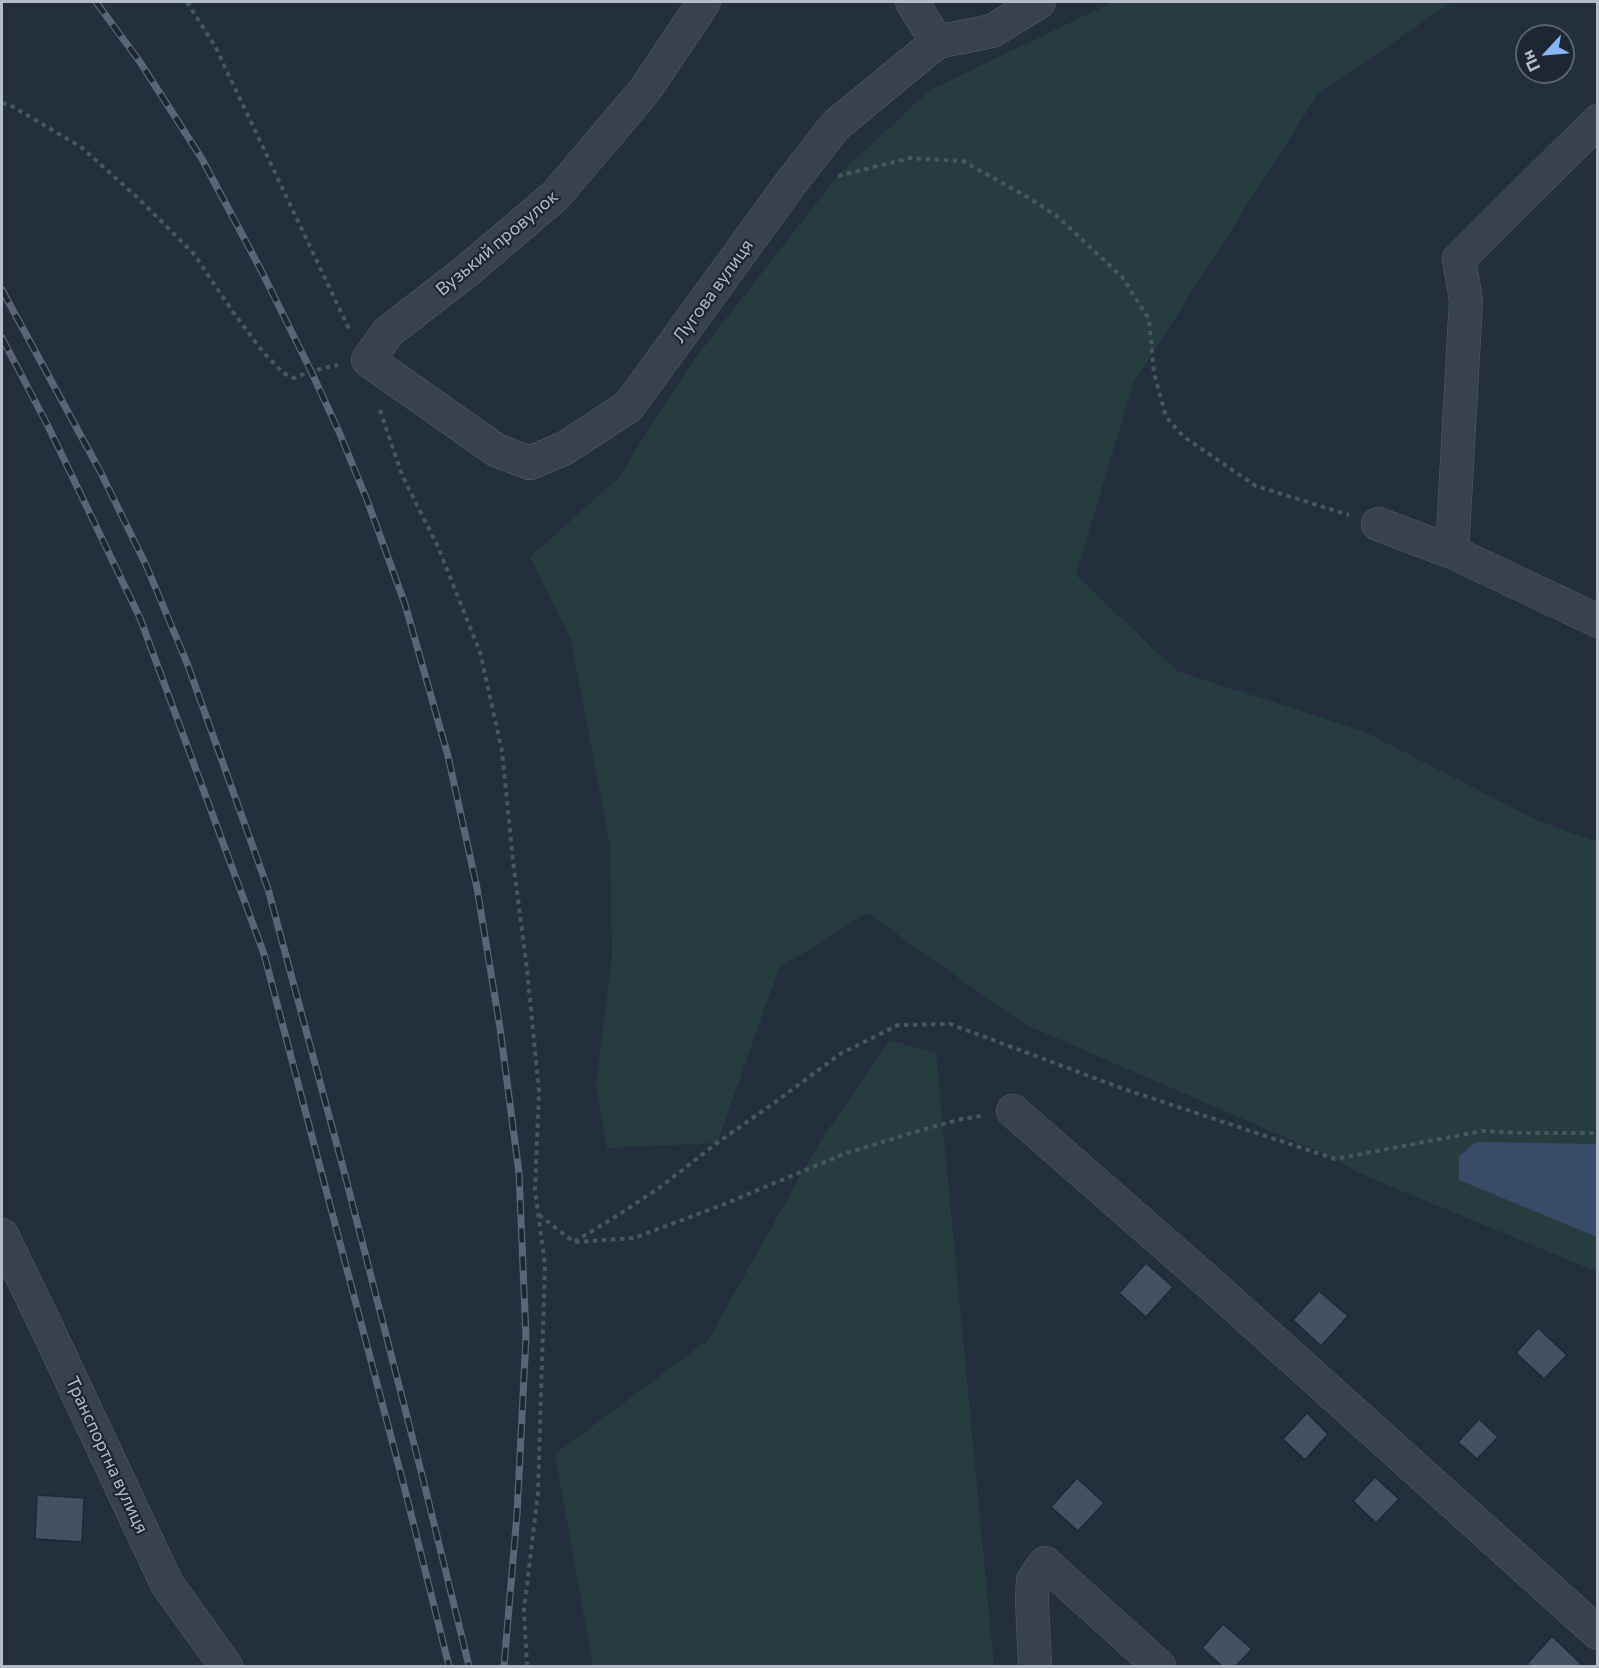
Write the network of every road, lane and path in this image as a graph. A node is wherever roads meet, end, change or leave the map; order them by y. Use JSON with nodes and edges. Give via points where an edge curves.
{"nodes":[{"id":1,"x":187,"y":2,"type":"edge"},
{"id":2,"x":704,"y":2,"type":"edge"},
{"id":3,"x":912,"y":2,"type":"edge"},
{"id":4,"x":1039,"y":2,"type":"edge"},
{"id":5,"x":936,"y":42,"type":"junction"},
{"id":6,"x":2,"y":103,"type":"edge"},
{"id":7,"x":1598,"y":121,"type":"edge"},
{"id":8,"x":790,"y":184,"type":"junction"},
{"id":9,"x":360,"y":349,"type":"junction"},
{"id":10,"x":1378,"y":524,"type":"joint"},
{"id":11,"x":1452,"y":552,"type":"junction"},
{"id":12,"x":1598,"y":621,"type":"edge"},
{"id":13,"x":1013,"y":1111,"type":"joint"},
{"id":14,"x":1598,"y":1133,"type":"edge"},
{"id":15,"x":539,"y":1215,"type":"junction"},
{"id":16,"x":2,"y":1235,"type":"edge"},
{"id":17,"x":574,"y":1242,"type":"junction"},
{"id":18,"x":1598,"y":1633,"type":"edge"},
{"id":19,"x":226,"y":1666,"type":"edge"},
{"id":20,"x":527,"y":1666,"type":"edge"},
{"id":21,"x":1035,"y":1666,"type":"edge"},
{"id":22,"x":1159,"y":1666,"type":"edge"}],
"edges":[{"from":1,"to":9,"type":"path","via":[[215,46]]},
{"from":2,"to":9,"type":"street","name":"Вузький провулок","via":[[645,90],[556,195],[468,270]]},
{"from":3,"to":5,"type":"street"},
{"from":4,"to":5,"type":"street","name":"Лугова вулиця","via":[[992,31]]},
{"from":5,"to":8,"type":"street","name":"Лугова вулиця","via":[[836,124]]},
{"from":6,"to":9,"type":"path","via":[[81,147],[138,198],[194,255],[263,352],[284,373],[294,378],[339,365]]},
{"from":7,"to":11,"type":"street","via":[[1459,259],[1466,300]]},
{"from":8,"to":9,"type":"street","name":"Лугова вулиця","via":[[629,406],[565,448],[530,463],[496,450]]},
{"from":8,"to":10,"type":"path","via":[[816,182],[910,158],[963,161],[1024,195],[1057,216],[1122,277],[1149,319],[1154,373],[1166,417],[1184,437],[1256,486]]},
{"from":9,"to":15,"type":"path","via":[[402,475],[438,547],[480,652],[502,751],[539,1091]]},
{"from":10,"to":11,"type":"street"},
{"from":11,"to":12,"type":"street"},
{"from":13,"to":17,"type":"path","via":[[962,1119],[844,1154],[634,1238]]},
{"from":13,"to":18,"type":"street"},
{"from":14,"to":17,"type":"path","via":[[1482,1131],[1335,1159],[1124,1089],[950,1024],[898,1025],[840,1054],[660,1188]]},
{"from":15,"to":17,"type":"path"},
{"from":15,"to":20,"type":"path","via":[[545,1265],[537,1492],[524,1610]]},
{"from":16,"to":19,"type":"street","name":"Транспортна вулиця","via":[[167,1584]]},
{"from":21,"to":22,"type":"street","via":[[1033,1580],[1046,1563]]}]}
